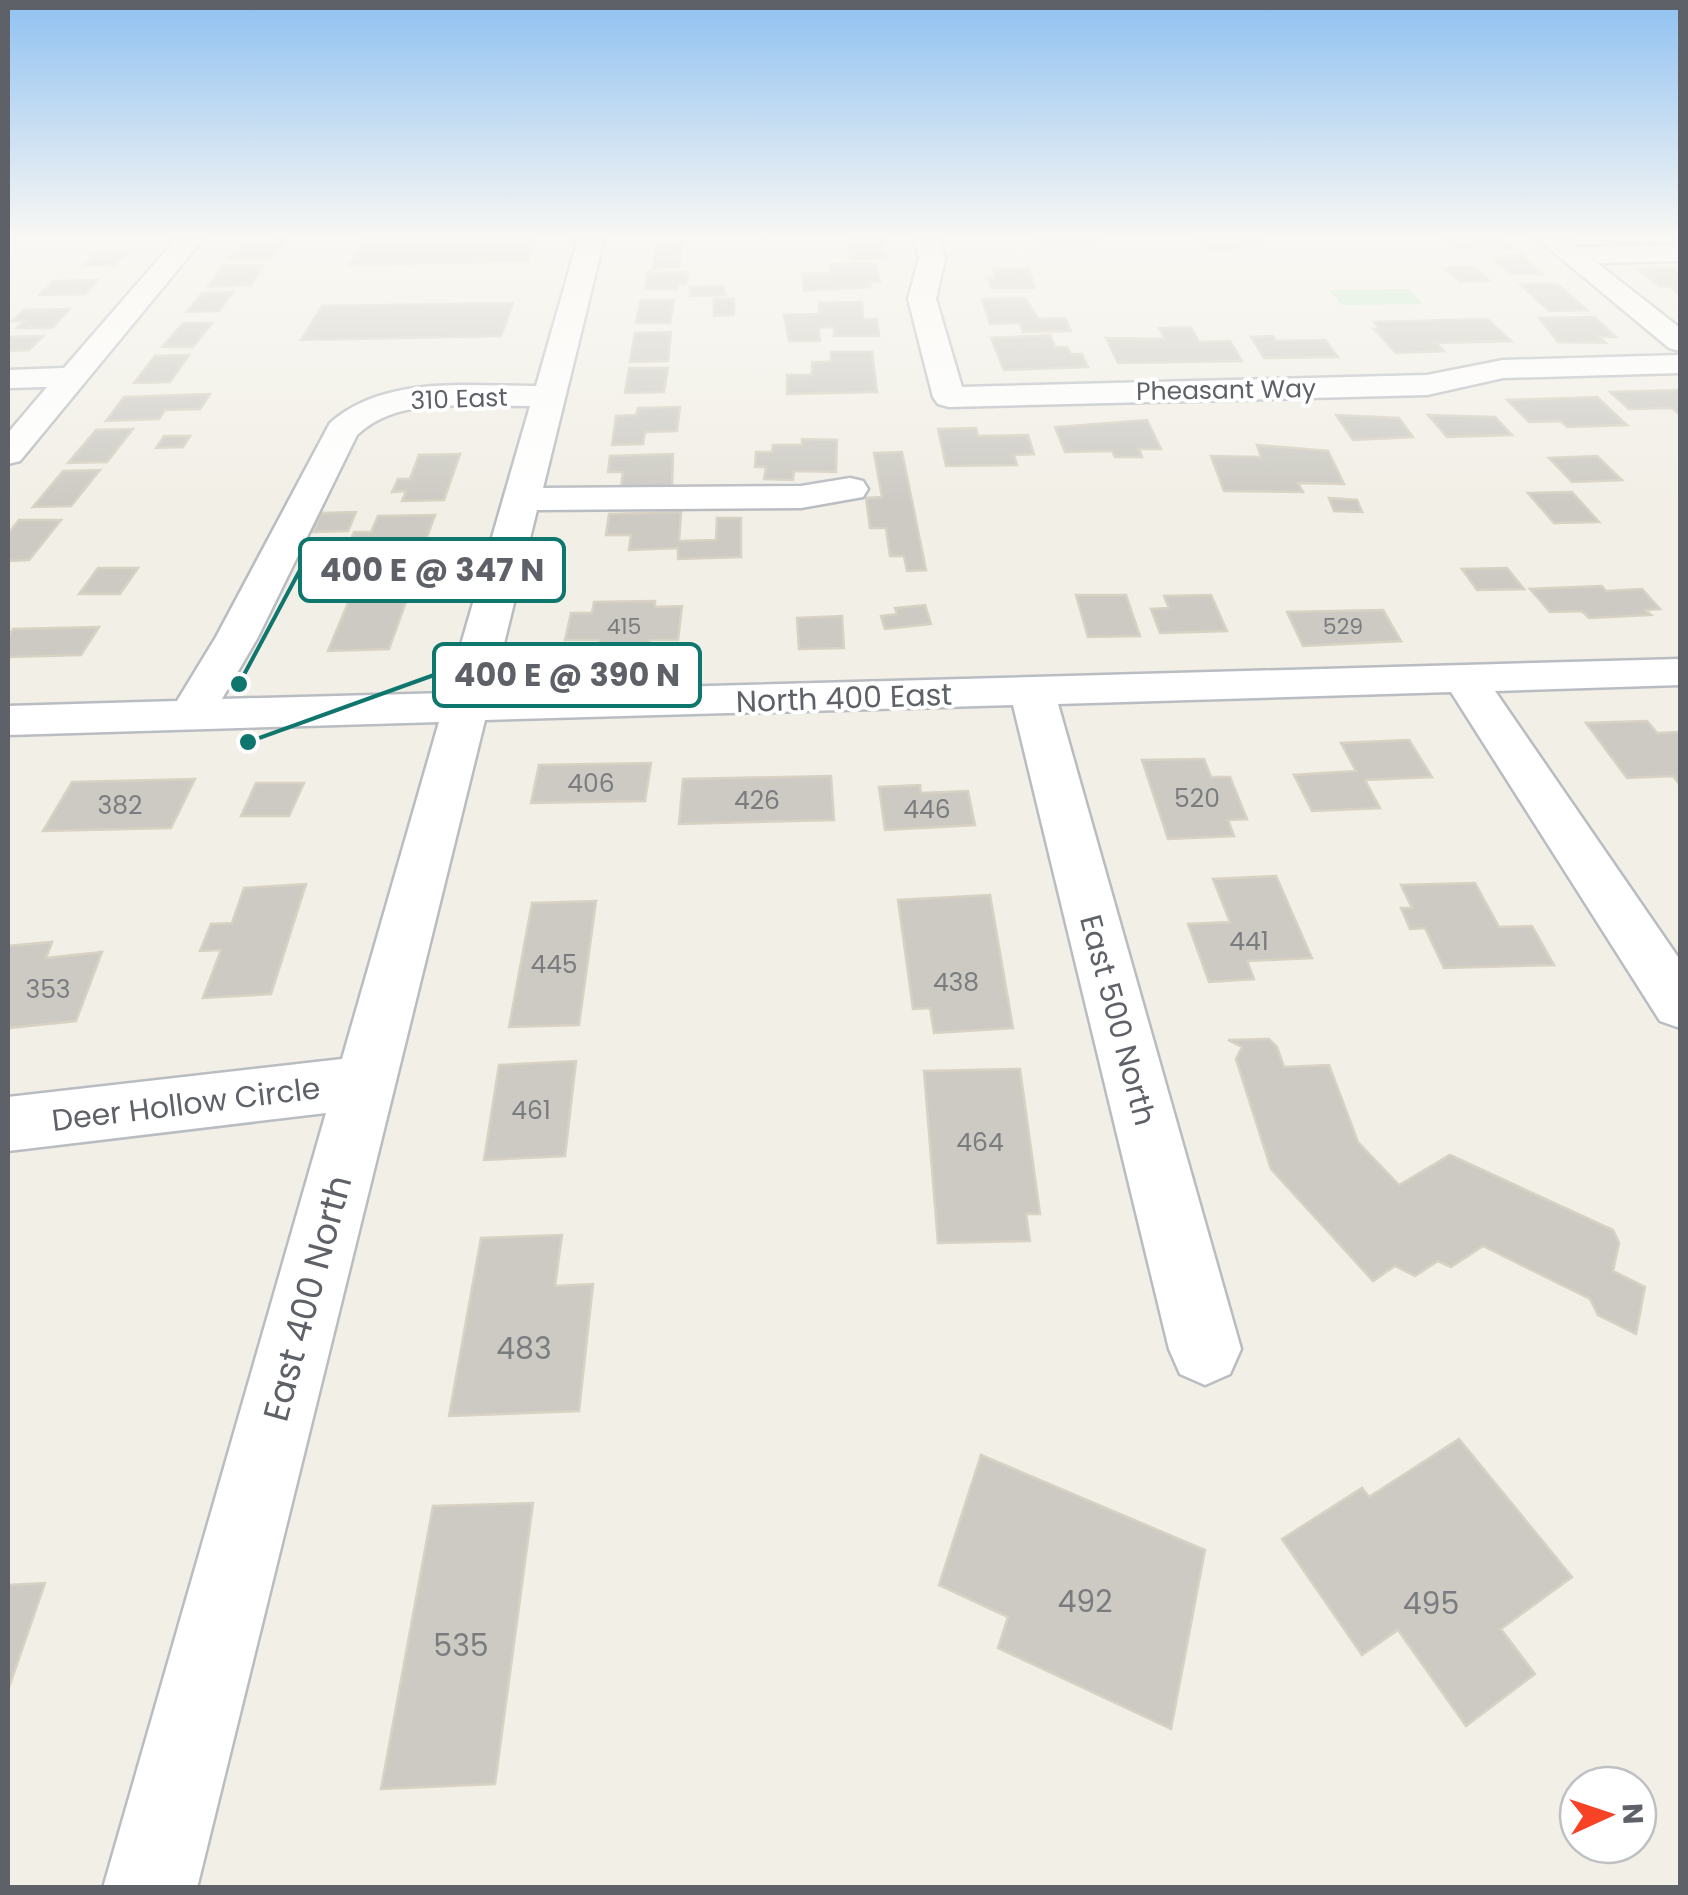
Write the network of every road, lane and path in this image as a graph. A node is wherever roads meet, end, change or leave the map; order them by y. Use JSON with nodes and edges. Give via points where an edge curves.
{"nodes":[{"id":1,"x":117,"y":327,"type":"edge"},
{"id":2,"x":567,"y":327,"type":"edge"},
{"id":3,"x":930,"y":327,"type":"edge"},
{"id":4,"x":1680,"y":364,"type":"edge"},
{"id":5,"x":76,"y":377,"type":"junction"},
{"id":6,"x":8,"y":379,"type":"edge"},
{"id":7,"x":549,"y":396,"type":"junction"},
{"id":8,"x":8,"y":454,"type":"edge"},
{"id":9,"x":850,"y":489,"type":"dead end"},
{"id":10,"x":522,"y":499,"type":"junction"},
{"id":11,"x":1680,"y":672,"type":"edge"},
{"id":12,"x":1466,"y":680,"type":"junction"},
{"id":13,"x":1032,"y":692,"type":"junction"},
{"id":14,"x":463,"y":709,"type":"junction"},
{"id":15,"x":190,"y":716,"type":"junction"},
{"id":16,"x":8,"y":720,"type":"edge"},
{"id":17,"x":1680,"y":1005,"type":"edge"},
{"id":18,"x":365,"y":1081,"type":"junction"},
{"id":19,"x":8,"y":1124,"type":"edge"},
{"id":20,"x":1205,"y":1349,"type":"dead end"},
{"id":21,"x":150,"y":1888,"type":"edge"}],
"edges":[{"from":1,"to":5,"type":"street"},
{"from":2,"to":7,"type":"street","name":"East 400 North"},
{"from":3,"to":4,"type":"street","name":"Pheasant Way","via":[[949,396],[1427,385],[1503,369]]},
{"from":5,"to":6,"type":"street"},
{"from":5,"to":8,"type":"street"},
{"from":7,"to":10,"type":"street","name":"East 400 North"},
{"from":7,"to":15,"type":"street","name":"310 East","via":[[415,400],[370,407],[352,418]]},
{"from":9,"to":10,"type":"street","via":[[801,496]]},
{"from":10,"to":14,"type":"street","name":"East 400 North"},
{"from":11,"to":12,"type":"street","name":"North 400 East"},
{"from":12,"to":13,"type":"street","name":"North 400 East"},
{"from":12,"to":17,"type":"street"},
{"from":13,"to":14,"type":"street","name":"North 400 East"},
{"from":13,"to":20,"type":"street","name":"East 500 North"},
{"from":14,"to":15,"type":"street","name":"North 400 East"},
{"from":14,"to":18,"type":"street","name":"East 400 North"},
{"from":15,"to":16,"type":"street","name":"North 400 East"},
{"from":18,"to":19,"type":"street","name":"Deer Hollow Circle"},
{"from":18,"to":21,"type":"street","name":"East 400 North"}]}
